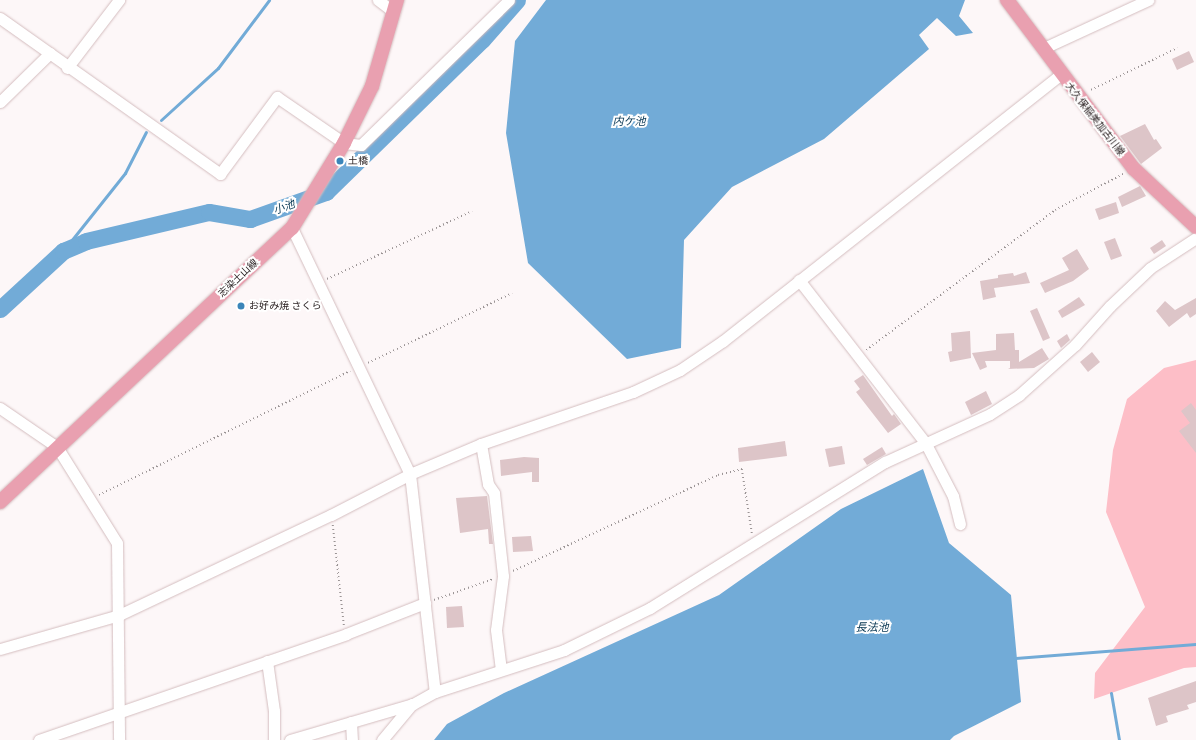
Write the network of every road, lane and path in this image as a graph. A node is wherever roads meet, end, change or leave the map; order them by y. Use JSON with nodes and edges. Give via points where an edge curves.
{"nodes":[{"id":1,"x":119,"y":0,"type":"edge"},
{"id":2,"x":378,"y":0,"type":"edge"},
{"id":3,"x":509,"y":0,"type":"edge"},
{"id":4,"x":1007,"y":0,"type":"edge"},
{"id":5,"x":1148,"y":0,"type":"edge"},
{"id":6,"x":396,"y":6,"type":"edge"},
{"id":7,"x":0,"y":18,"type":"edge"},
{"id":8,"x":1044,"y":48,"type":"junction"},
{"id":9,"x":1177,"y":48,"type":"dead end"},
{"id":10,"x":50,"y":53,"type":"junction"},
{"id":11,"x":67,"y":68,"type":"junction"},
{"id":12,"x":1061,"y":74,"type":"junction"},
{"id":13,"x":1078,"y":97,"type":"junction"},
{"id":14,"x":0,"y":102,"type":"edge"},
{"id":15,"x":344,"y":143,"type":"junction"},
{"id":16,"x":1134,"y":169,"type":"junction"},
{"id":17,"x":472,"y":211,"type":"dead end"},
{"id":18,"x":1196,"y":227,"type":"edge"},
{"id":19,"x":292,"y":228,"type":"junction"},
{"id":20,"x":1196,"y":238,"type":"edge"},
{"id":21,"x":798,"y":280,"type":"junction"},
{"id":22,"x":318,"y":283,"type":"junction"},
{"id":23,"x":512,"y":293,"type":"dead end"},
{"id":24,"x":858,"y":356,"type":"junction"},
{"id":25,"x":358,"y":367,"type":"junction"},
{"id":26,"x":0,"y":408,"type":"edge"},
{"id":27,"x":481,"y":444,"type":"junction"},
{"id":28,"x":926,"y":444,"type":"junction"},
{"id":29,"x":57,"y":447,"type":"junction"},
{"id":30,"x":410,"y":474,"type":"junction"},
{"id":31,"x":90,"y":500,"type":"junction"},
{"id":32,"x":0,"y":502,"type":"edge"},
{"id":33,"x":331,"y":515,"type":"junction"},
{"id":34,"x":960,"y":524,"type":"dead end"},
{"id":35,"x":754,"y":544,"type":"junction"},
{"id":36,"x":503,"y":576,"type":"junction"},
{"id":37,"x":425,"y":603,"type":"junction"},
{"id":38,"x":119,"y":615,"type":"junction"},
{"id":39,"x":346,"y":634,"type":"junction"},
{"id":40,"x":0,"y":649,"type":"edge"},
{"id":41,"x":267,"y":661,"type":"junction"},
{"id":42,"x":501,"y":670,"type":"junction"},
{"id":43,"x":435,"y":692,"type":"junction"},
{"id":44,"x":413,"y":704,"type":"junction"},
{"id":45,"x":121,"y":711,"type":"junction"},
{"id":46,"x":351,"y":722,"type":"junction"},
{"id":47,"x":39,"y":740,"type":"edge"},
{"id":48,"x":119,"y":740,"type":"edge"},
{"id":49,"x":274,"y":740,"type":"edge"},
{"id":50,"x":290,"y":740,"type":"edge"},
{"id":51,"x":352,"y":740,"type":"edge"},
{"id":52,"x":382,"y":740,"type":"edge"}],
"edges":[{"from":1,"to":11,"type":"street"},
{"from":2,"to":6,"type":"street"},
{"from":3,"to":15,"type":"street","via":[[361,145]]},
{"from":4,"to":8,"type":"main road","name":"大久保稲美加古川線"},
{"from":5,"to":8,"type":"street"},
{"from":6,"to":15,"type":"main road","name":"志染土山線","via":[[372,86]]},
{"from":7,"to":10,"type":"street"},
{"from":8,"to":12,"type":"main road","name":"大久保稲美加古川線"},
{"from":9,"to":13,"type":"path"},
{"from":10,"to":11,"type":"street"},
{"from":10,"to":14,"type":"street"},
{"from":11,"to":15,"type":"street","via":[[220,174],[276,97]]},
{"from":12,"to":13,"type":"main road","name":"大久保稲美加古川線"},
{"from":12,"to":21,"type":"street"},
{"from":13,"to":16,"type":"main road","name":"大久保稲美加古川線"},
{"from":15,"to":19,"type":"main road","name":"志染土山線"},
{"from":16,"to":18,"type":"main road","name":"大久保稲美加古川線"},
{"from":16,"to":24,"type":"path","via":[[1055,210]]},
{"from":17,"to":22,"type":"path"},
{"from":19,"to":22,"type":"street"},
{"from":19,"to":29,"type":"main road","name":"志染土山線"},
{"from":20,"to":28,"type":"street","via":[[1150,268],[1110,306],[1075,345],[1019,395],[990,414]]},
{"from":21,"to":24,"type":"street"},
{"from":21,"to":27,"type":"street","via":[[723,341],[680,370],[633,392]]},
{"from":22,"to":25,"type":"street"},
{"from":23,"to":25,"type":"path"},
{"from":24,"to":28,"type":"street"},
{"from":25,"to":30,"type":"street"},
{"from":25,"to":31,"type":"path"},
{"from":26,"to":29,"type":"street"},
{"from":27,"to":30,"type":"street"},
{"from":27,"to":36,"type":"street","via":[[488,484],[494,493]]},
{"from":28,"to":34,"type":"street","via":[[953,496]]},
{"from":28,"to":35,"type":"street","via":[[885,462]]},
{"from":29,"to":31,"type":"street"},
{"from":29,"to":32,"type":"main road","name":"志染土山線"},
{"from":30,"to":33,"type":"street"},
{"from":30,"to":37,"type":"street"},
{"from":31,"to":38,"type":"street","via":[[117,543]]},
{"from":33,"to":38,"type":"street"},
{"from":33,"to":39,"type":"path"},
{"from":35,"to":36,"type":"path","via":[[742,469],[718,474]]},
{"from":35,"to":42,"type":"street","via":[[650,608],[564,650]]},
{"from":36,"to":37,"type":"path"},
{"from":36,"to":42,"type":"street","via":[[496,630]]},
{"from":37,"to":39,"type":"street"},
{"from":37,"to":43,"type":"street"},
{"from":38,"to":40,"type":"street"},
{"from":38,"to":45,"type":"street"},
{"from":39,"to":41,"type":"street"},
{"from":41,"to":45,"type":"street"},
{"from":41,"to":49,"type":"street","via":[[274,711]]},
{"from":42,"to":43,"type":"street"},
{"from":43,"to":44,"type":"street"},
{"from":44,"to":46,"type":"street"},
{"from":44,"to":52,"type":"street"},
{"from":45,"to":47,"type":"street"},
{"from":45,"to":48,"type":"street"},
{"from":46,"to":50,"type":"street"},
{"from":46,"to":51,"type":"street"}]}
